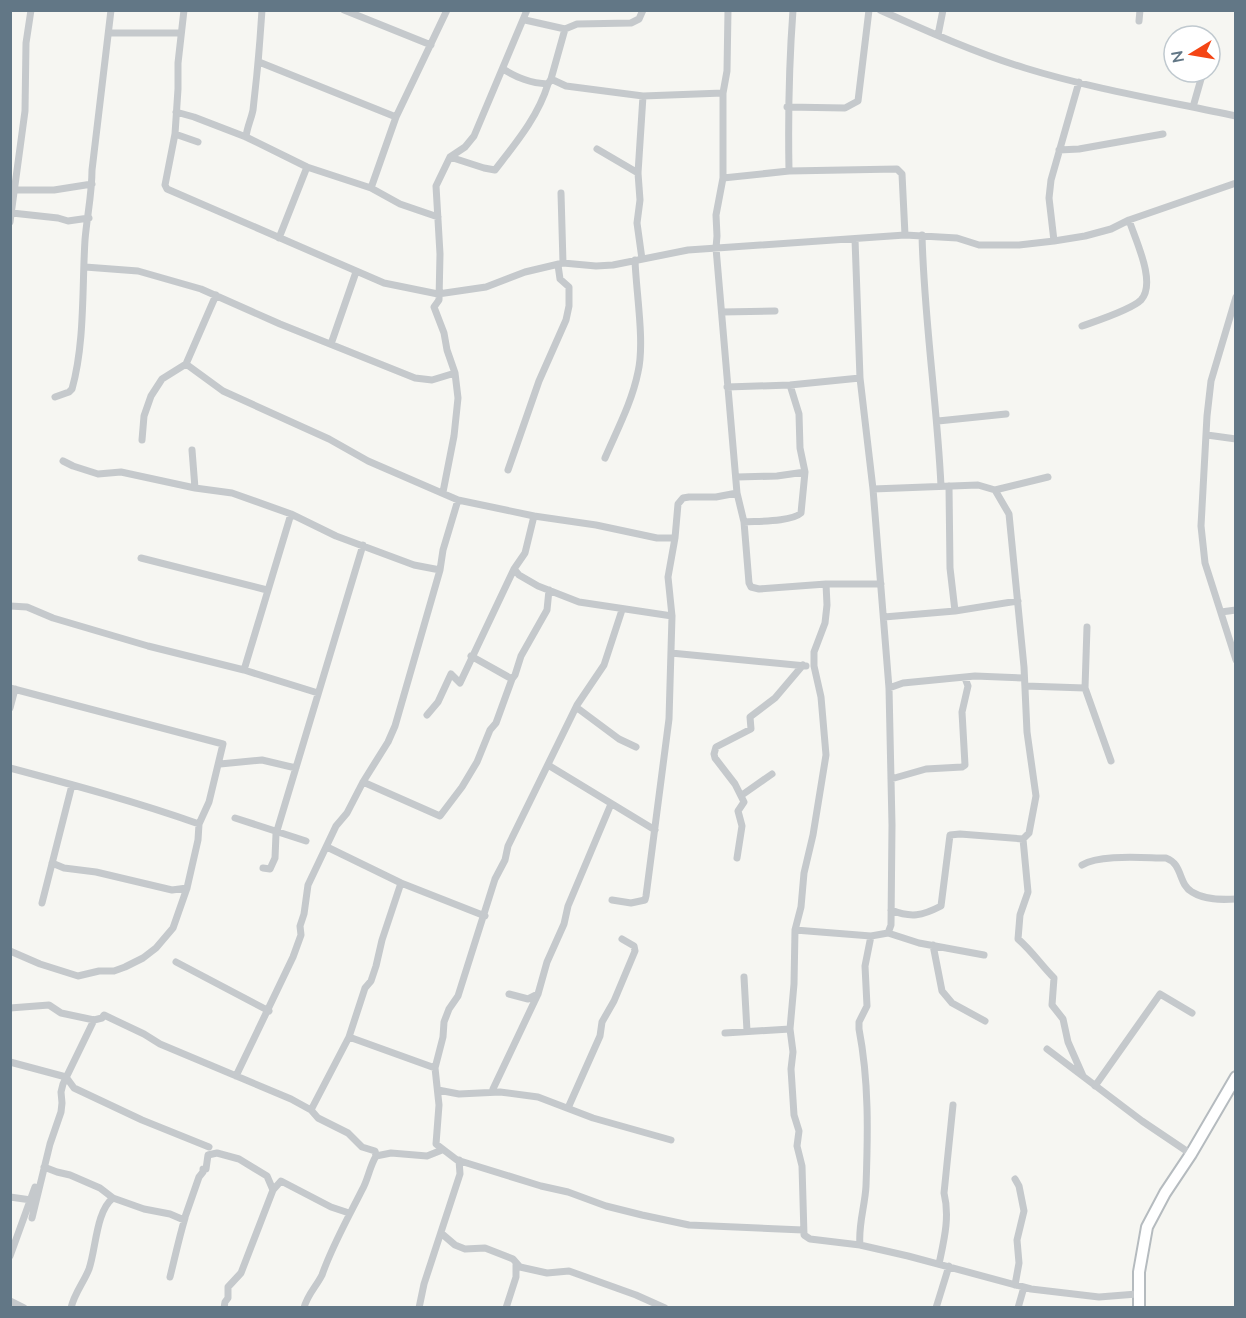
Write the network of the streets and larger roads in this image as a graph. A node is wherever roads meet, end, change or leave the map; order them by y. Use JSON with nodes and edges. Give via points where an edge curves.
{"nodes":[{"id":1,"x":31,"y":10,"type":"edge"},
{"id":2,"x":111,"y":10,"type":"edge"},
{"id":3,"x":184,"y":10,"type":"edge"},
{"id":4,"x":262,"y":10,"type":"edge"},
{"id":5,"x":344,"y":10,"type":"edge"},
{"id":6,"x":447,"y":10,"type":"edge"},
{"id":7,"x":528,"y":10,"type":"edge"},
{"id":8,"x":643,"y":10,"type":"edge"},
{"id":9,"x":729,"y":10,"type":"edge"},
{"id":10,"x":793,"y":10,"type":"edge"},
{"id":11,"x":869,"y":10,"type":"edge"},
{"id":12,"x":880,"y":10,"type":"edge"},
{"id":13,"x":943,"y":10,"type":"edge"},
{"id":14,"x":1140,"y":10,"type":"edge"},
{"id":15,"x":525,"y":20,"type":"junction"},
{"id":16,"x":1139,"y":21,"type":"dead end"},
{"id":17,"x":565,"y":29,"type":"junction"},
{"id":18,"x":109,"y":33,"type":"junction"},
{"id":19,"x":181,"y":33,"type":"junction"},
{"id":20,"x":938,"y":35,"type":"junction"},
{"id":21,"x":431,"y":45,"type":"junction"},
{"id":22,"x":259,"y":62,"type":"junction"},
{"id":23,"x":503,"y":69,"type":"junction"},
{"id":24,"x":550,"y":81,"type":"junction"},
{"id":25,"x":1079,"y":82,"type":"junction"},
{"id":26,"x":1200,"y":84,"type":"edge"},
{"id":27,"x":723,"y":93,"type":"junction"},
{"id":28,"x":642,"y":96,"type":"junction"},
{"id":29,"x":788,"y":107,"type":"junction"},
{"id":30,"x":1193,"y":107,"type":"junction"},
{"id":31,"x":176,"y":112,"type":"junction"},
{"id":32,"x":1236,"y":116,"type":"edge"},
{"id":33,"x":396,"y":117,"type":"junction"},
{"id":34,"x":175,"y":134,"type":"junction"},
{"id":35,"x":1162,"y":134,"type":"dead end"},
{"id":36,"x":246,"y":137,"type":"junction"},
{"id":37,"x":198,"y":142,"type":"dead end"},
{"id":38,"x":597,"y":149,"type":"dead end"},
{"id":39,"x":1059,"y":150,"type":"junction"},
{"id":40,"x":450,"y":157,"type":"junction"},
{"id":41,"x":307,"y":167,"type":"junction"},
{"id":42,"x":789,"y":171,"type":"junction"},
{"id":43,"x":638,"y":173,"type":"junction"},
{"id":44,"x":723,"y":178,"type":"junction"},
{"id":45,"x":1236,"y":183,"type":"edge"},
{"id":46,"x":92,"y":184,"type":"junction"},
{"id":47,"x":370,"y":188,"type":"junction"},
{"id":48,"x":12,"y":190,"type":"edge"},
{"id":49,"x":561,"y":193,"type":"dead end"},
{"id":50,"x":12,"y":213,"type":"junction"},
{"id":51,"x":438,"y":217,"type":"junction"},
{"id":52,"x":89,"y":218,"type":"junction"},
{"id":53,"x":1129,"y":220,"type":"junction"},
{"id":54,"x":10,"y":222,"type":"edge"},
{"id":55,"x":905,"y":235,"type":"junction"},
{"id":56,"x":922,"y":235,"type":"junction"},
{"id":57,"x":279,"y":238,"type":"junction"},
{"id":58,"x":855,"y":239,"type":"junction"},
{"id":59,"x":1054,"y":241,"type":"junction"},
{"id":60,"x":716,"y":248,"type":"junction"},
{"id":61,"x":638,"y":259,"type":"junction"},
{"id":62,"x":560,"y":264,"type":"junction"},
{"id":63,"x":85,"y":267,"type":"junction"},
{"id":64,"x":356,"y":272,"type":"junction"},
{"id":65,"x":438,"y":294,"type":"junction"},
{"id":66,"x":216,"y":295,"type":"junction"},
{"id":67,"x":1236,"y":297,"type":"edge"},
{"id":68,"x":776,"y":311,"type":"dead end"},
{"id":69,"x":722,"y":312,"type":"junction"},
{"id":70,"x":1082,"y":326,"type":"dead end"},
{"id":71,"x":331,"y":344,"type":"junction"},
{"id":72,"x":186,"y":364,"type":"junction"},
{"id":73,"x":454,"y":373,"type":"junction"},
{"id":74,"x":860,"y":378,"type":"junction"},
{"id":75,"x":790,"y":385,"type":"junction"},
{"id":76,"x":727,"y":387,"type":"junction"},
{"id":77,"x":55,"y":397,"type":"dead end"},
{"id":78,"x":1006,"y":414,"type":"dead end"},
{"id":79,"x":938,"y":421,"type":"junction"},
{"id":80,"x":1207,"y":435,"type":"junction"},
{"id":81,"x":1236,"y":439,"type":"edge"},
{"id":82,"x":141,"y":440,"type":"dead end"},
{"id":83,"x":192,"y":450,"type":"dead end"},
{"id":84,"x":605,"y":458,"type":"dead end"},
{"id":85,"x":63,"y":460,"type":"dead end"},
{"id":86,"x":508,"y":470,"type":"dead end"},
{"id":87,"x":805,"y":472,"type":"junction"},
{"id":88,"x":737,"y":477,"type":"junction"},
{"id":89,"x":1048,"y":477,"type":"dead end"},
{"id":90,"x":945,"y":486,"type":"junction"},
{"id":91,"x":195,"y":488,"type":"junction"},
{"id":92,"x":873,"y":489,"type":"junction"},
{"id":93,"x":995,"y":490,"type":"junction"},
{"id":94,"x":443,"y":492,"type":"junction"},
{"id":95,"x":737,"y":493,"type":"junction"},
{"id":96,"x":458,"y":500,"type":"junction"},
{"id":97,"x":291,"y":514,"type":"junction"},
{"id":98,"x":534,"y":516,"type":"junction"},
{"id":99,"x":744,"y":522,"type":"junction"},
{"id":100,"x":675,"y":538,"type":"junction"},
{"id":101,"x":363,"y":545,"type":"junction"},
{"id":102,"x":141,"y":558,"type":"dead end"},
{"id":103,"x":514,"y":569,"type":"junction"},
{"id":104,"x":440,"y":570,"type":"junction"},
{"id":105,"x":880,"y":575,"type":"junction"},
{"id":106,"x":826,"y":584,"type":"junction"},
{"id":107,"x":866,"y":584,"type":"junction"},
{"id":108,"x":881,"y":584,"type":"junction"},
{"id":109,"x":267,"y":590,"type":"junction"},
{"id":110,"x":549,"y":590,"type":"junction"},
{"id":111,"x":1017,"y":601,"type":"junction"},
{"id":112,"x":10,"y":606,"type":"edge"},
{"id":113,"x":622,"y":610,"type":"junction"},
{"id":114,"x":1236,"y":610,"type":"edge"},
{"id":115,"x":955,"y":611,"type":"junction"},
{"id":116,"x":1221,"y":612,"type":"junction"},
{"id":117,"x":672,"y":616,"type":"junction"},
{"id":118,"x":884,"y":617,"type":"junction"},
{"id":119,"x":1087,"y":627,"type":"dead end"},
{"id":120,"x":671,"y":653,"type":"junction"},
{"id":121,"x":471,"y":656,"type":"junction"},
{"id":122,"x":1236,"y":660,"type":"edge"},
{"id":123,"x":803,"y":665,"type":"junction"},
{"id":124,"x":814,"y":666,"type":"junction"},
{"id":125,"x":244,"y":670,"type":"junction"},
{"id":126,"x":965,"y":678,"type":"junction"},
{"id":127,"x":512,"y":679,"type":"junction"},
{"id":128,"x":1024,"y":682,"type":"junction"},
{"id":129,"x":13,"y":688,"type":"edge"},
{"id":130,"x":889,"y":688,"type":"junction"},
{"id":131,"x":1085,"y":688,"type":"junction"},
{"id":132,"x":318,"y":693,"type":"junction"},
{"id":133,"x":10,"y":708,"type":"edge"},
{"id":134,"x":576,"y":708,"type":"junction"},
{"id":135,"x":427,"y":716,"type":"dead end"},
{"id":136,"x":636,"y":747,"type":"dead end"},
{"id":137,"x":1112,"y":761,"type":"dead end"},
{"id":138,"x":220,"y":764,"type":"junction"},
{"id":139,"x":548,"y":765,"type":"junction"},
{"id":140,"x":10,"y":768,"type":"edge"},
{"id":141,"x":296,"y":768,"type":"junction"},
{"id":142,"x":772,"y":774,"type":"dead end"},
{"id":143,"x":891,"y":779,"type":"junction"},
{"id":144,"x":363,"y":782,"type":"junction"},
{"id":145,"x":72,"y":785,"type":"junction"},
{"id":146,"x":742,"y":795,"type":"junction"},
{"id":147,"x":611,"y":804,"type":"junction"},
{"id":148,"x":235,"y":818,"type":"dead end"},
{"id":149,"x":199,"y":824,"type":"junction"},
{"id":150,"x":656,"y":830,"type":"junction"},
{"id":151,"x":1023,"y":839,"type":"junction"},
{"id":152,"x":306,"y":841,"type":"dead end"},
{"id":153,"x":327,"y":847,"type":"junction"},
{"id":154,"x":737,"y":858,"type":"dead end"},
{"id":155,"x":52,"y":863,"type":"junction"},
{"id":156,"x":1082,"y":866,"type":"dead end"},
{"id":157,"x":263,"y":868,"type":"dead end"},
{"id":158,"x":401,"y":883,"type":"junction"},
{"id":159,"x":187,"y":888,"type":"junction"},
{"id":160,"x":1236,"y":899,"type":"edge"},
{"id":161,"x":612,"y":900,"type":"dead end"},
{"id":162,"x":42,"y":903,"type":"dead end"},
{"id":163,"x":891,"y":910,"type":"junction"},
{"id":164,"x":484,"y":916,"type":"junction"},
{"id":165,"x":795,"y":930,"type":"junction"},
{"id":166,"x":888,"y":933,"type":"junction"},
{"id":167,"x":871,"y":936,"type":"junction"},
{"id":168,"x":622,"y":939,"type":"dead end"},
{"id":169,"x":933,"y":945,"type":"junction"},
{"id":170,"x":10,"y":951,"type":"edge"},
{"id":171,"x":984,"y":955,"type":"dead end"},
{"id":172,"x":176,"y":962,"type":"dead end"},
{"id":173,"x":744,"y":977,"type":"dead end"},
{"id":174,"x":509,"y":994,"type":"dead end"},
{"id":175,"x":538,"y":994,"type":"junction"},
{"id":176,"x":10,"y":1008,"type":"edge"},
{"id":177,"x":269,"y":1011,"type":"junction"},
{"id":178,"x":1192,"y":1013,"type":"dead end"},
{"id":179,"x":94,"y":1020,"type":"junction"},
{"id":180,"x":985,"y":1021,"type":"dead end"},
{"id":181,"x":790,"y":1029,"type":"junction"},
{"id":182,"x":747,"y":1031,"type":"junction"},
{"id":183,"x":725,"y":1033,"type":"dead end"},
{"id":184,"x":349,"y":1037,"type":"junction"},
{"id":185,"x":1047,"y":1049,"type":"dead end"},
{"id":186,"x":10,"y":1062,"type":"edge"},
{"id":187,"x":435,"y":1068,"type":"junction"},
{"id":188,"x":236,"y":1076,"type":"junction"},
{"id":189,"x":1083,"y":1076,"type":"junction"},
{"id":190,"x":66,"y":1077,"type":"junction"},
{"id":191,"x":1236,"y":1077,"type":"edge"},
{"id":192,"x":1095,"y":1086,"type":"junction"},
{"id":193,"x":493,"y":1089,"type":"dead end"},
{"id":194,"x":438,"y":1090,"type":"junction"},
{"id":195,"x":953,"y":1105,"type":"dead end"},
{"id":196,"x":568,"y":1108,"type":"junction"},
{"id":197,"x":311,"y":1110,"type":"junction"},
{"id":198,"x":671,"y":1140,"type":"dead end"},
{"id":199,"x":209,"y":1147,"type":"dead end"},
{"id":200,"x":442,"y":1150,"type":"junction"},
{"id":201,"x":1191,"y":1154,"type":"junction"},
{"id":202,"x":376,"y":1156,"type":"junction"},
{"id":203,"x":459,"y":1160,"type":"junction"},
{"id":204,"x":43,"y":1167,"type":"junction"},
{"id":205,"x":1015,"y":1179,"type":"dead end"},
{"id":206,"x":273,"y":1190,"type":"junction"},
{"id":207,"x":10,"y":1197,"type":"edge"},
{"id":208,"x":114,"y":1198,"type":"junction"},
{"id":209,"x":31,"y":1200,"type":"junction"},
{"id":210,"x":349,"y":1213,"type":"junction"},
{"id":211,"x":32,"y":1218,"type":"dead end"},
{"id":212,"x":184,"y":1220,"type":"junction"},
{"id":213,"x":803,"y":1230,"type":"junction"},
{"id":214,"x":441,"y":1233,"type":"junction"},
{"id":215,"x":860,"y":1245,"type":"junction"},
{"id":216,"x":10,"y":1256,"type":"edge"},
{"id":217,"x":939,"y":1264,"type":"junction"},
{"id":218,"x":516,"y":1265,"type":"junction"},
{"id":219,"x":949,"y":1266,"type":"junction"},
{"id":220,"x":170,"y":1277,"type":"dead end"},
{"id":221,"x":1015,"y":1285,"type":"junction"},
{"id":222,"x":1024,"y":1287,"type":"junction"},
{"id":223,"x":1138,"y":1289,"type":"junction"},
{"id":224,"x":10,"y":1301,"type":"edge"},
{"id":225,"x":22,"y":1307,"type":"edge"},
{"id":226,"x":71,"y":1308,"type":"edge"},
{"id":227,"x":224,"y":1308,"type":"edge"},
{"id":228,"x":304,"y":1308,"type":"edge"},
{"id":229,"x":419,"y":1308,"type":"edge"},
{"id":230,"x":506,"y":1308,"type":"edge"},
{"id":231,"x":665,"y":1308,"type":"edge"},
{"id":232,"x":936,"y":1308,"type":"edge"},
{"id":233,"x":1018,"y":1308,"type":"edge"},
{"id":234,"x":1139,"y":1308,"type":"edge"}],
"edges":[{"from":1,"to":48,"type":"street","via":[[26,43],[25,111],[17,182]]},
{"from":2,"to":18,"type":"street"},
{"from":3,"to":19,"type":"street"},
{"from":4,"to":22,"type":"street"},
{"from":5,"to":21,"type":"street"},
{"from":6,"to":21,"type":"street"},
{"from":7,"to":15,"type":"street"},
{"from":8,"to":17,"type":"street","via":[[639,19],[631,23],[577,24]]},
{"from":9,"to":27,"type":"street"},
{"from":10,"to":29,"type":"street"},
{"from":11,"to":29,"type":"street","via":[[858,101],[845,108]]},
{"from":12,"to":20,"type":"street"},
{"from":13,"to":20,"type":"street"},
{"from":14,"to":16,"type":"street"},
{"from":15,"to":17,"type":"street"},
{"from":15,"to":23,"type":"street"},
{"from":17,"to":24,"type":"street"},
{"from":18,"to":19,"type":"street"},
{"from":18,"to":46,"type":"street"},
{"from":19,"to":31,"type":"street"},
{"from":20,"to":25,"type":"street","via":[[1026,68]]},
{"from":21,"to":33,"type":"street"},
{"from":22,"to":33,"type":"street"},
{"from":22,"to":36,"type":"street"},
{"from":23,"to":24,"type":"street","via":[[533,83]]},
{"from":23,"to":40,"type":"street","via":[[474,136]]},
{"from":24,"to":28,"type":"street"},
{"from":24,"to":40,"type":"street","via":[[538,111],[495,170]]},
{"from":25,"to":30,"type":"street"},
{"from":25,"to":39,"type":"street"},
{"from":26,"to":30,"type":"street"},
{"from":27,"to":28,"type":"street"},
{"from":27,"to":44,"type":"street"},
{"from":28,"to":43,"type":"street"},
{"from":29,"to":42,"type":"street"},
{"from":30,"to":32,"type":"street"},
{"from":31,"to":34,"type":"street"},
{"from":31,"to":36,"type":"street"},
{"from":33,"to":47,"type":"street"},
{"from":34,"to":37,"type":"street"},
{"from":34,"to":57,"type":"street","via":[[167,189]]},
{"from":35,"to":39,"type":"street"},
{"from":36,"to":41,"type":"street"},
{"from":38,"to":43,"type":"street"},
{"from":39,"to":59,"type":"street","via":[[1049,198]]},
{"from":40,"to":51,"type":"street","via":[[436,186]]},
{"from":41,"to":47,"type":"street"},
{"from":41,"to":57,"type":"street"},
{"from":42,"to":44,"type":"street"},
{"from":42,"to":55,"type":"street","via":[[897,169],[902,174]]},
{"from":43,"to":61,"type":"street"},
{"from":44,"to":60,"type":"street","via":[[716,215]]},
{"from":45,"to":53,"type":"street"},
{"from":46,"to":48,"type":"street","via":[[54,190]]},
{"from":46,"to":52,"type":"street"},
{"from":47,"to":51,"type":"street"},
{"from":48,"to":50,"type":"street"},
{"from":49,"to":62,"type":"street"},
{"from":50,"to":52,"type":"street","via":[[68,221]]},
{"from":50,"to":54,"type":"street"},
{"from":51,"to":65,"type":"street"},
{"from":52,"to":63,"type":"street"},
{"from":53,"to":59,"type":"street","via":[[1111,229]]},
{"from":53,"to":70,"type":"street","via":[[1146,271],[1144,296]]},
{"from":55,"to":56,"type":"street"},
{"from":55,"to":58,"type":"street"},
{"from":56,"to":59,"type":"street","via":[[957,238],[979,245]]},
{"from":56,"to":79,"type":"street"},
{"from":57,"to":64,"type":"street"},
{"from":58,"to":60,"type":"street"},
{"from":58,"to":74,"type":"street"},
{"from":60,"to":61,"type":"street"},
{"from":60,"to":69,"type":"street"},
{"from":61,"to":62,"type":"street","via":[[596,266]]},
{"from":61,"to":84,"type":"street","via":[[639,369]]},
{"from":62,"to":65,"type":"street","via":[[486,287]]},
{"from":62,"to":86,"type":"street","via":[[560,279],[569,287],[566,320],[539,381]]},
{"from":63,"to":66,"type":"street","via":[[138,271]]},
{"from":63,"to":77,"type":"street","via":[[74,383],[69,392]]},
{"from":64,"to":65,"type":"street","via":[[384,283]]},
{"from":64,"to":71,"type":"street"},
{"from":65,"to":73,"type":"street","via":[[434,307]]},
{"from":66,"to":71,"type":"street"},
{"from":66,"to":72,"type":"street"},
{"from":67,"to":80,"type":"street","via":[[1211,381]]},
{"from":68,"to":69,"type":"street"},
{"from":69,"to":76,"type":"street"},
{"from":71,"to":73,"type":"street","via":[[416,378],[432,380]]},
{"from":72,"to":82,"type":"street","via":[[166,375],[151,396]]},
{"from":72,"to":94,"type":"street","via":[[224,391],[377,465]]},
{"from":73,"to":94,"type":"street","via":[[458,398]]},
{"from":74,"to":75,"type":"street"},
{"from":74,"to":92,"type":"street"},
{"from":75,"to":76,"type":"street"},
{"from":75,"to":87,"type":"street","via":[[799,414]]},
{"from":76,"to":88,"type":"street"},
{"from":78,"to":79,"type":"street"},
{"from":79,"to":90,"type":"street"},
{"from":80,"to":81,"type":"street"},
{"from":80,"to":116,"type":"street","via":[[1202,526],[1205,563]]},
{"from":83,"to":91,"type":"street"},
{"from":85,"to":91,"type":"street","via":[[98,474],[121,472]]},
{"from":87,"to":88,"type":"street"},
{"from":87,"to":99,"type":"street","via":[[800,515]]},
{"from":88,"to":95,"type":"street"},
{"from":89,"to":93,"type":"street"},
{"from":90,"to":92,"type":"street"},
{"from":90,"to":93,"type":"street","via":[[978,485]]},
{"from":90,"to":115,"type":"street"},
{"from":91,"to":97,"type":"street","via":[[232,493]]},
{"from":92,"to":105,"type":"street"},
{"from":93,"to":111,"type":"street","via":[[1009,514]]},
{"from":94,"to":96,"type":"street"},
{"from":95,"to":99,"type":"street"},
{"from":95,"to":100,"type":"street","via":[[683,498],[678,504]]},
{"from":96,"to":98,"type":"street"},
{"from":96,"to":104,"type":"street"},
{"from":97,"to":101,"type":"street"},
{"from":97,"to":109,"type":"street"},
{"from":98,"to":100,"type":"street"},
{"from":98,"to":103,"type":"street","via":[[525,553]]},
{"from":99,"to":106,"type":"street","via":[[751,587]]},
{"from":100,"to":117,"type":"street","via":[[668,577]]},
{"from":101,"to":104,"type":"street","via":[[414,565]]},
{"from":101,"to":132,"type":"street"},
{"from":102,"to":109,"type":"street"},
{"from":103,"to":110,"type":"street"},
{"from":103,"to":121,"type":"street"},
{"from":104,"to":144,"type":"street","via":[[395,726]]},
{"from":105,"to":107,"type":"street"},
{"from":105,"to":108,"type":"street"},
{"from":106,"to":107,"type":"street"},
{"from":106,"to":124,"type":"street","via":[[825,623],[814,652]]},
{"from":107,"to":108,"type":"street"},
{"from":108,"to":118,"type":"street"},
{"from":109,"to":125,"type":"street"},
{"from":110,"to":113,"type":"street","via":[[579,602]]},
{"from":110,"to":127,"type":"street","via":[[547,610]]},
{"from":111,"to":115,"type":"street"},
{"from":111,"to":128,"type":"street"},
{"from":112,"to":125,"type":"street","via":[[27,607],[148,646]]},
{"from":113,"to":117,"type":"street"},
{"from":113,"to":134,"type":"street","via":[[604,665]]},
{"from":114,"to":116,"type":"street"},
{"from":115,"to":118,"type":"street"},
{"from":116,"to":122,"type":"street"},
{"from":117,"to":120,"type":"street"},
{"from":118,"to":130,"type":"street"},
{"from":119,"to":131,"type":"street"},
{"from":120,"to":123,"type":"street"},
{"from":120,"to":150,"type":"street","via":[[669,719]]},
{"from":121,"to":127,"type":"street"},
{"from":121,"to":135,"type":"street","via":[[460,682],[451,674]]},
{"from":123,"to":124,"type":"street"},
{"from":123,"to":146,"type":"street","via":[[775,698],[750,717],[751,729],[714,750],[715,758]]},
{"from":124,"to":165,"type":"street","via":[[826,755]]},
{"from":125,"to":132,"type":"street"},
{"from":126,"to":128,"type":"street"},
{"from":126,"to":130,"type":"street","via":[[903,683]]},
{"from":126,"to":143,"type":"street","via":[[965,765],[926,769]]},
{"from":127,"to":144,"type":"street","via":[[477,762],[440,816]]},
{"from":128,"to":131,"type":"street"},
{"from":128,"to":151,"type":"street","via":[[1036,796],[1029,833]]},
{"from":129,"to":133,"type":"street"},
{"from":129,"to":138,"type":"street","via":[[223,744]]},
{"from":130,"to":143,"type":"street"},
{"from":131,"to":137,"type":"street"},
{"from":132,"to":141,"type":"street"},
{"from":134,"to":136,"type":"street"},
{"from":134,"to":139,"type":"street"},
{"from":138,"to":141,"type":"street","via":[[262,760]]},
{"from":138,"to":149,"type":"street"},
{"from":139,"to":147,"type":"street"},
{"from":139,"to":164,"type":"street","via":[[508,846]]},
{"from":140,"to":145,"type":"street"},
{"from":141,"to":157,"type":"street","via":[[276,834],[275,858],[270,869]]},
{"from":142,"to":146,"type":"street"},
{"from":143,"to":163,"type":"street"},
{"from":144,"to":153,"type":"street"},
{"from":145,"to":149,"type":"street"},
{"from":145,"to":155,"type":"street"},
{"from":146,"to":154,"type":"street"},
{"from":147,"to":150,"type":"street"},
{"from":147,"to":175,"type":"street","via":[[547,962]]},
{"from":148,"to":152,"type":"street"},
{"from":149,"to":159,"type":"street"},
{"from":150,"to":161,"type":"street","via":[[645,900]]},
{"from":151,"to":163,"type":"street","via":[[950,836],[941,906],[911,916]]},
{"from":151,"to":189,"type":"street","via":[[1028,892],[1020,915],[1018,939],[1054,978],[1053,1005],[1063,1019]]},
{"from":153,"to":158,"type":"street"},
{"from":153,"to":177,"type":"street","via":[[308,885],[301,935]]},
{"from":155,"to":159,"type":"street","via":[[172,890]]},
{"from":155,"to":162,"type":"street"},
{"from":156,"to":160,"type":"street","via":[[1104,858],[1166,858],[1178,866],[1191,892],[1209,899]]},
{"from":158,"to":164,"type":"street"},
{"from":158,"to":184,"type":"street"},
{"from":159,"to":170,"type":"street","via":[[173,928],[156,948],[125,967],[78,976]]},
{"from":163,"to":166,"type":"street"},
{"from":164,"to":187,"type":"street","via":[[458,996],[444,1022]]},
{"from":165,"to":167,"type":"street"},
{"from":165,"to":181,"type":"street"},
{"from":166,"to":167,"type":"street"},
{"from":166,"to":169,"type":"street"},
{"from":167,"to":215,"type":"street","via":[[865,966],[867,1006],[859,1022],[868,1098]]},
{"from":168,"to":196,"type":"street","via":[[635,951]]},
{"from":169,"to":171,"type":"street"},
{"from":169,"to":180,"type":"street","via":[[942,991],[952,1003]]},
{"from":172,"to":177,"type":"street"},
{"from":173,"to":182,"type":"street"},
{"from":174,"to":175,"type":"street","via":[[528,999]]},
{"from":175,"to":193,"type":"street"},
{"from":176,"to":179,"type":"street","via":[[49,1005],[61,1013]]},
{"from":177,"to":188,"type":"street"},
{"from":178,"to":192,"type":"street","via":[[1160,994]]},
{"from":179,"to":188,"type":"street","via":[[104,1015]]},
{"from":179,"to":190,"type":"street"},
{"from":181,"to":182,"type":"street"},
{"from":181,"to":213,"type":"street","via":[[797,1146],[802,1166]]},
{"from":182,"to":183,"type":"street"},
{"from":184,"to":187,"type":"street"},
{"from":184,"to":197,"type":"street"},
{"from":185,"to":189,"type":"street"},
{"from":186,"to":190,"type":"street"},
{"from":187,"to":194,"type":"street"},
{"from":188,"to":197,"type":"street"},
{"from":189,"to":192,"type":"street"},
{"from":190,"to":199,"type":"street","via":[[74,1088]]},
{"from":190,"to":204,"type":"street","via":[[61,1112]]},
{"from":191,"to":201,"type":"street"},
{"from":192,"to":201,"type":"street"},
{"from":194,"to":196,"type":"street","via":[[459,1094],[519,1093]]},
{"from":194,"to":200,"type":"street","via":[[436,1144]]},
{"from":195,"to":217,"type":"street","via":[[944,1193],[945,1236]]},
{"from":196,"to":198,"type":"street","via":[[593,1119]]},
{"from":197,"to":202,"type":"street","via":[[318,1118],[348,1133],[362,1147],[375,1151]]},
{"from":200,"to":202,"type":"street","via":[[427,1156]]},
{"from":200,"to":203,"type":"street"},
{"from":201,"to":223,"type":"street","via":[[1147,1227]]},
{"from":202,"to":210,"type":"street"},
{"from":203,"to":213,"type":"street","via":[[606,1206],[689,1225]]},
{"from":203,"to":214,"type":"street","via":[[460,1174]]},
{"from":204,"to":208,"type":"street","via":[[100,1188]]},
{"from":204,"to":209,"type":"street"},
{"from":204,"to":211,"type":"street"},
{"from":205,"to":221,"type":"street","via":[[1024,1210],[1017,1240],[1019,1263]]},
{"from":206,"to":210,"type":"street","via":[[281,1181]]},
{"from":206,"to":212,"type":"street","via":[[267,1176],[239,1159],[208,1155]]},
{"from":206,"to":227,"type":"street","via":[[242,1273],[228,1287]]},
{"from":207,"to":209,"type":"street"},
{"from":208,"to":212,"type":"street"},
{"from":208,"to":226,"type":"street","via":[[106,1205],[88,1270]]},
{"from":209,"to":216,"type":"street"},
{"from":210,"to":228,"type":"street"},
{"from":212,"to":220,"type":"street"},
{"from":213,"to":215,"type":"street","via":[[810,1239]]},
{"from":214,"to":218,"type":"street","via":[[455,1245],[485,1248],[513,1259]]},
{"from":214,"to":229,"type":"street"},
{"from":215,"to":217,"type":"street"},
{"from":217,"to":219,"type":"street"},
{"from":218,"to":230,"type":"street"},
{"from":218,"to":231,"type":"street","via":[[547,1273],[569,1271]]},
{"from":219,"to":221,"type":"street"},
{"from":219,"to":232,"type":"street"},
{"from":221,"to":222,"type":"street"},
{"from":222,"to":223,"type":"street","via":[[1099,1297],[1137,1294]]},
{"from":222,"to":233,"type":"street"},
{"from":223,"to":234,"type":"street"},
{"from":224,"to":225,"type":"street"}]}
